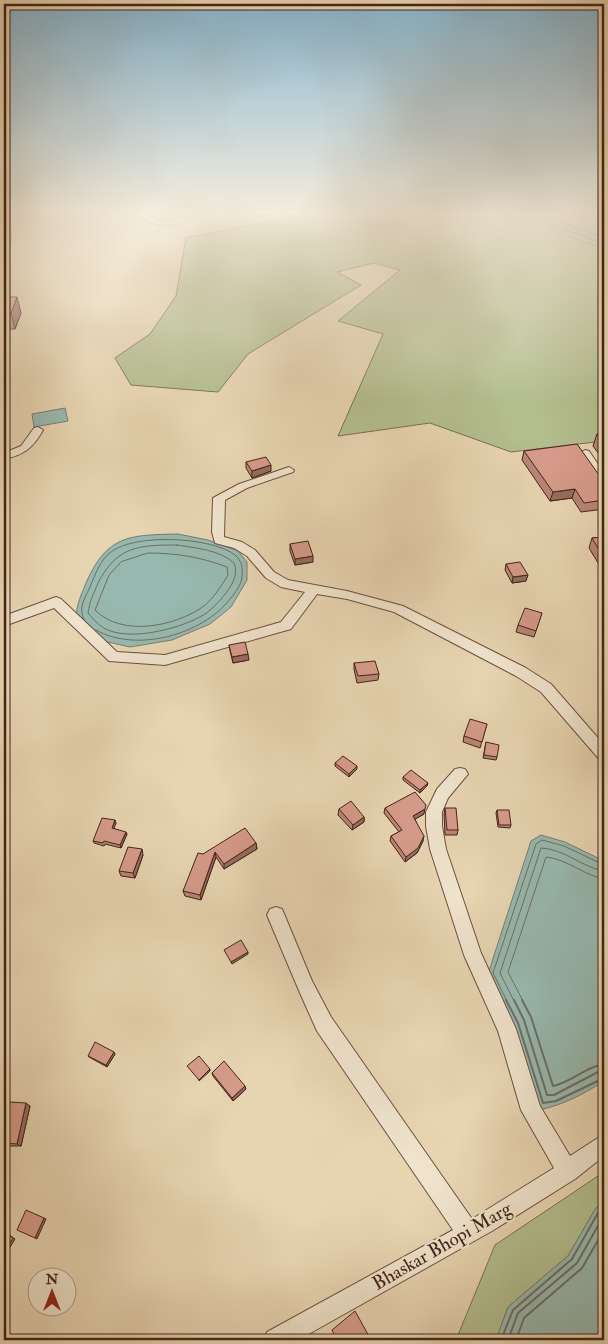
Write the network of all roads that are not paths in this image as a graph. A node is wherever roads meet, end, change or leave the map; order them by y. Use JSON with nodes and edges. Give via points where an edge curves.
{"nodes":[{"id":1,"x":38,"y":430,"type":"dead end"},
{"id":2,"x":585,"y":452,"type":"edge"},
{"id":3,"x":4,"y":456,"type":"edge"},
{"id":4,"x":599,"y":464,"type":"edge"},
{"id":5,"x":289,"y":470,"type":"dead end"},
{"id":6,"x":604,"y":480,"type":"edge"},
{"id":7,"x":314,"y":590,"type":"junction"},
{"id":8,"x":4,"y":621,"type":"edge"},
{"id":9,"x":604,"y":755,"type":"edge"},
{"id":10,"x":460,"y":774,"type":"dead end"},
{"id":11,"x":276,"y":915,"type":"dead end"},
{"id":12,"x":604,"y":1144,"type":"edge"},
{"id":13,"x":568,"y":1172,"type":"junction"},
{"id":14,"x":468,"y":1233,"type":"junction"},
{"id":15,"x":275,"y":1340,"type":"edge"}],
"edges":[{"from":1,"to":3,"type":"street","via":[[29,447]]},
{"from":2,"to":4,"type":"street"},
{"from":4,"to":6,"type":"street"},
{"from":5,"to":7,"type":"street","via":[[222,496],[217,535],[219,540],[238,545],[251,553],[276,580]]},
{"from":7,"to":8,"type":"street","via":[[286,626],[166,660],[114,657],[56,602]]},
{"from":7,"to":9,"type":"street","via":[[376,601],[398,609],[521,672],[546,688]]},
{"from":10,"to":13,"type":"street","via":[[442,794],[434,812],[438,849],[473,955],[508,1029],[531,1110]]},
{"from":11,"to":14,"type":"street","via":[[324,1024]]},
{"from":12,"to":13,"type":"street","name":"Bhaskar Bhopi Marg"},
{"from":13,"to":14,"type":"street","name":"Bhaskar Bhopi Marg"},
{"from":14,"to":15,"type":"street","name":"Bhaskar Bhopi Marg"}]}
